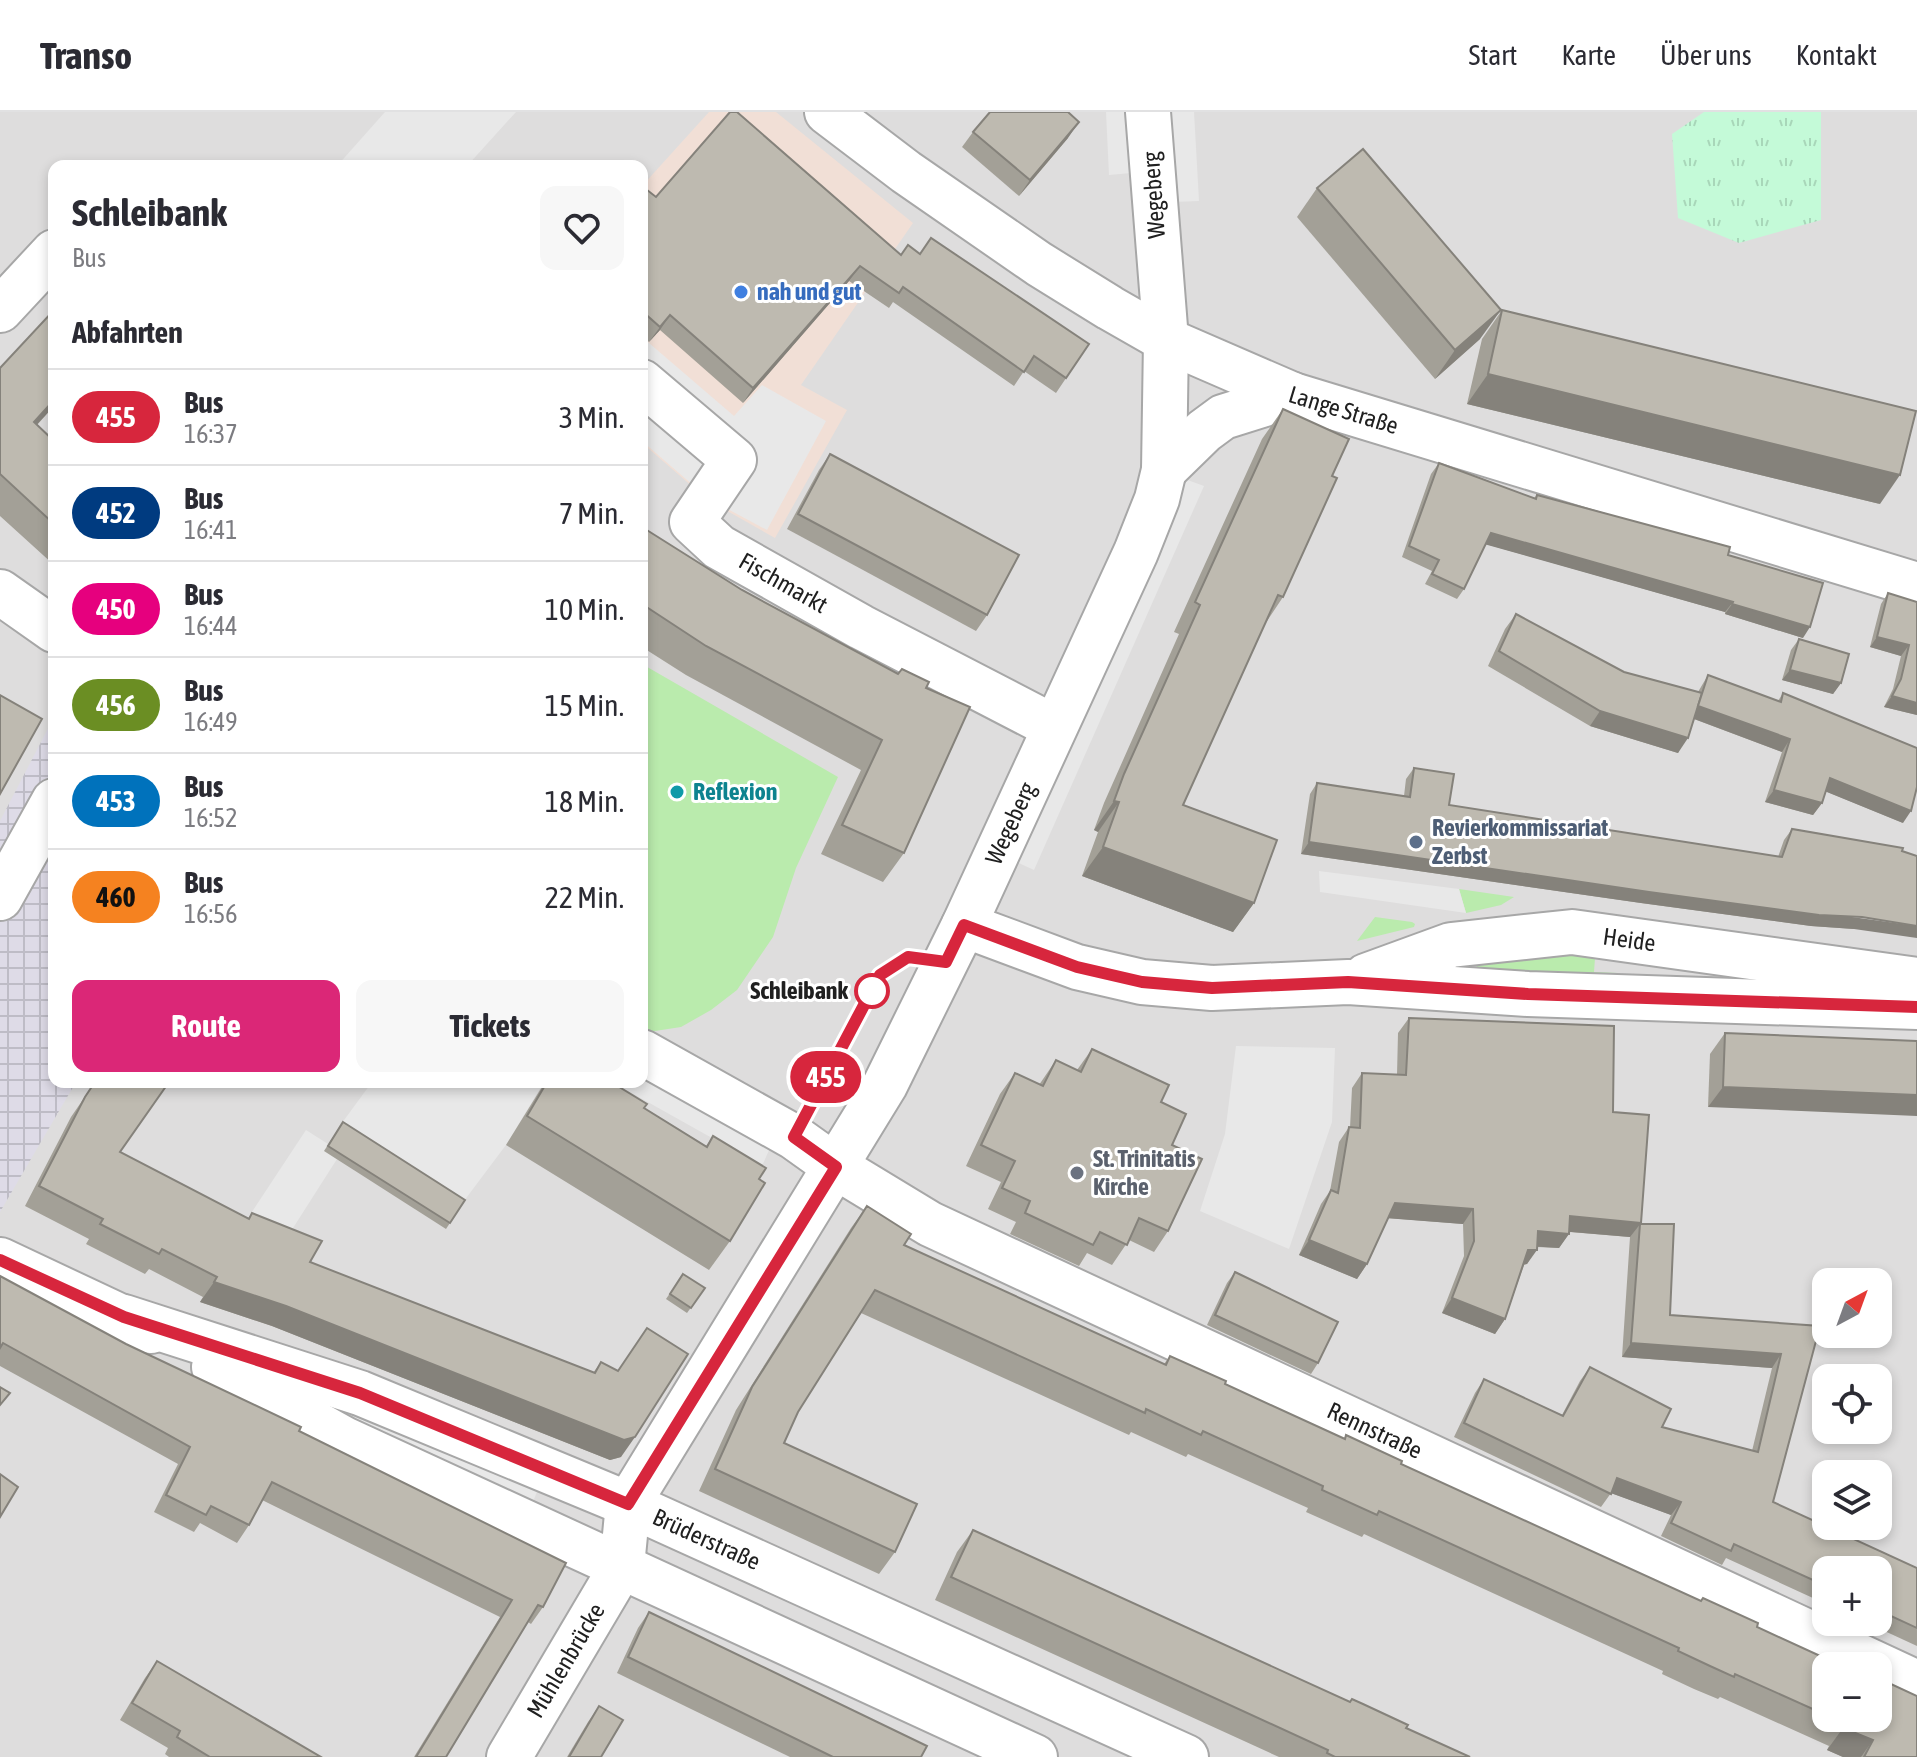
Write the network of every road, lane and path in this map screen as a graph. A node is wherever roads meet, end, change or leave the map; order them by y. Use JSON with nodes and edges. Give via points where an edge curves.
{"nodes":[{"id":1,"x":827,"y":112,"type":"edge"},
{"id":2,"x":1148,"y":112,"type":"edge"},
{"id":3,"x":48,"y":258,"type":"edge"},
{"id":4,"x":0,"y":310,"type":"edge"},
{"id":5,"x":1166,"y":340,"type":"junction"},
{"id":6,"x":648,"y":387,"type":"edge"},
{"id":7,"x":1293,"y":395,"type":"junction"},
{"id":8,"x":1164,"y":470,"type":"junction"},
{"id":9,"x":1917,"y":585,"type":"edge"},
{"id":10,"x":0,"y":592,"type":"edge"},
{"id":11,"x":48,"y":626,"type":"edge"},
{"id":12,"x":1054,"y":727,"type":"junction"},
{"id":13,"x":48,"y":812,"type":"edge"},
{"id":14,"x":0,"y":898,"type":"edge"},
{"id":15,"x":964,"y":925,"type":"junction"},
{"id":16,"x":1917,"y":980,"type":"edge"},
{"id":17,"x":1348,"y":982,"type":"junction"},
{"id":18,"x":1917,"y":1007,"type":"edge"},
{"id":19,"x":648,"y":1055,"type":"edge"},
{"id":20,"x":836,"y":1167,"type":"junction"},
{"id":21,"x":0,"y":1260,"type":"edge"},
{"id":22,"x":124,"y":1317,"type":"junction"},
{"id":23,"x":628,"y":1504,"type":"junction"},
{"id":24,"x":622,"y":1566,"type":"junction"},
{"id":25,"x":996,"y":1670,"type":"junction"},
{"id":26,"x":1917,"y":1683,"type":"edge"},
{"id":27,"x":962,"y":1741,"type":"edge"},
{"id":28,"x":509,"y":1757,"type":"edge"},
{"id":29,"x":1035,"y":1757,"type":"edge"},
{"id":30,"x":1186,"y":1757,"type":"edge"}],
"edges":[{"from":1,"to":5,"type":"street","name":"Lange Straße","via":[[1039,264]]},
{"from":2,"to":5,"type":"street","name":"Wegeberg"},
{"from":3,"to":4,"type":"street"},
{"from":5,"to":7,"type":"street","name":"Lange Straße"},
{"from":5,"to":8,"type":"street","name":"Wegeberg"},
{"from":6,"to":12,"type":"street","name":"Fischmarkt","via":[[734,460],[692,522],[719,547]]},
{"from":7,"to":8,"type":"street","via":[[1223,417]]},
{"from":7,"to":9,"type":"street","name":"Lange Straße"},
{"from":8,"to":12,"type":"street","name":"Wegeberg","via":[[1136,552]]},
{"from":10,"to":11,"type":"street"},
{"from":12,"to":15,"type":"street","name":"Wegeberg"},
{"from":13,"to":14,"type":"street"},
{"from":15,"to":17,"type":"street","name":"Heide","via":[[1077,967],[1142,982],[1212,988]]},
{"from":15,"to":20,"type":"street","name":"Wegeberg","via":[[905,1047]]},
{"from":16,"to":17,"type":"street","name":"Heide","via":[[1572,932],[1451,945]]},
{"from":17,"to":18,"type":"street","name":"Heide","via":[[1528,994]]},
{"from":19,"to":20,"type":"street","via":[[794,1137]]},
{"from":20,"to":23,"type":"street","name":"Wegeberg"},
{"from":20,"to":26,"type":"street","name":"Rennstraße","via":[[930,1224]]},
{"from":21,"to":22,"type":"street","name":"Brüderstraße"},
{"from":22,"to":23,"type":"street","name":"Brüderstraße","via":[[360,1393]]},
{"from":22,"to":24,"type":"street","name":"Brüderstraße","via":[[344,1439]]},
{"from":23,"to":24,"type":"street"},
{"from":23,"to":25,"type":"street","name":"Brüderstraße"},
{"from":24,"to":27,"type":"street","name":"Brüderstraße"},
{"from":24,"to":28,"type":"street","name":"Mühlenbrücke"},
{"from":25,"to":27,"type":"street"},
{"from":25,"to":30,"type":"street","name":"Brüderstraße"},
{"from":27,"to":29,"type":"street","name":"Brüderstraße"}]}
